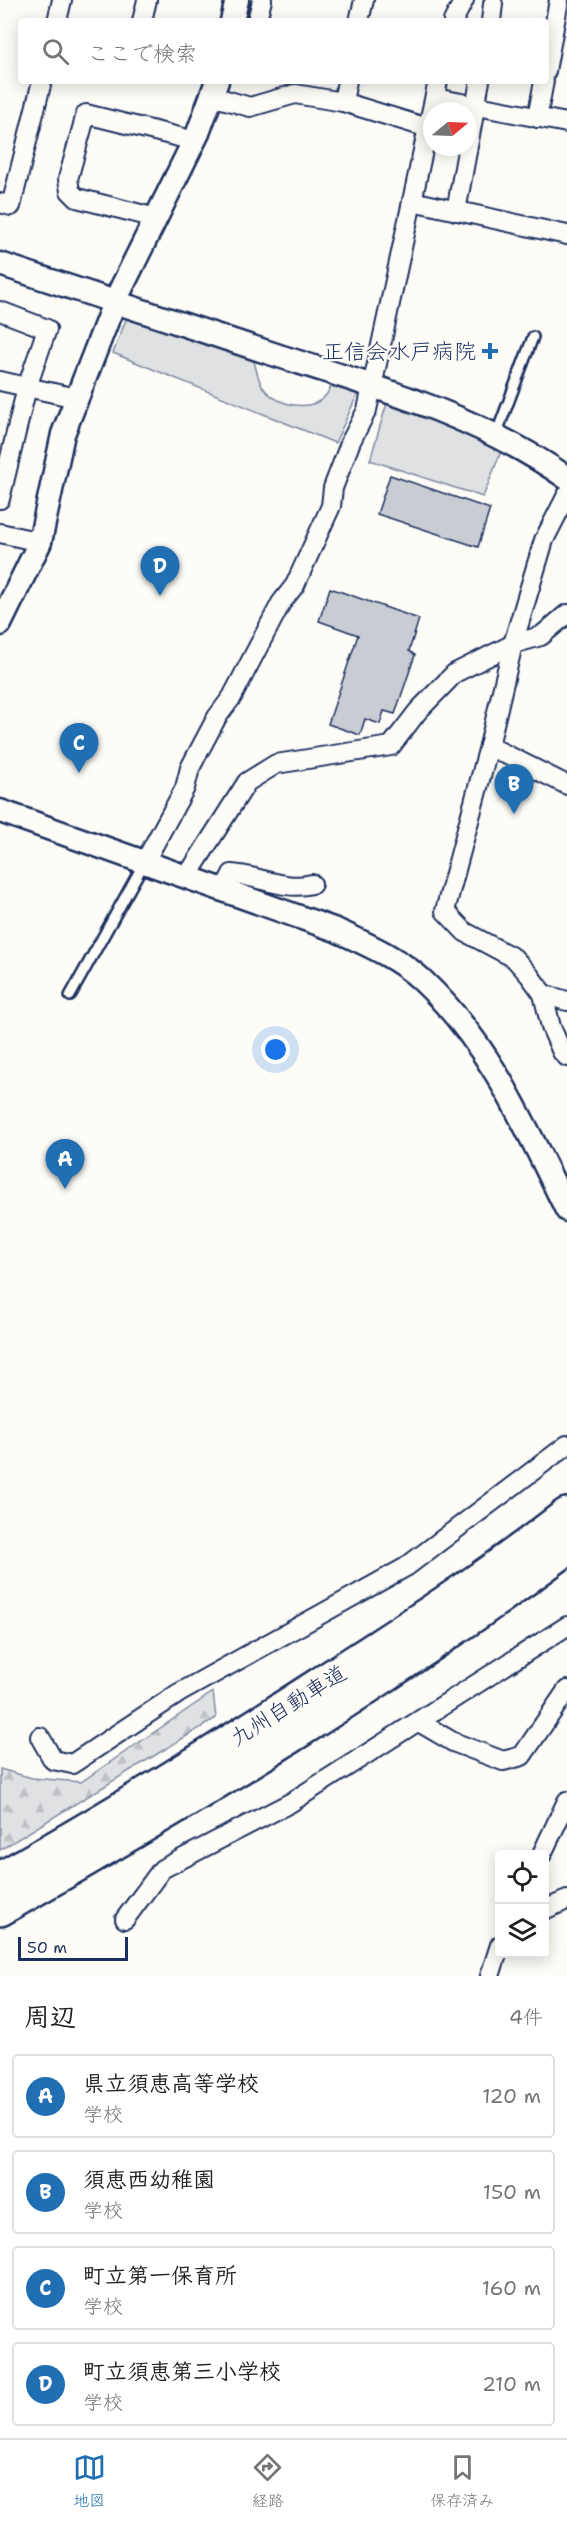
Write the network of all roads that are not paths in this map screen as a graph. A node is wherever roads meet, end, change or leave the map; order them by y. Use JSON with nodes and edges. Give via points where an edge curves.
{"nodes":[{"id":1,"x":62,"y":0,"type":"edge"},
{"id":2,"x":147,"y":0,"type":"edge"},
{"id":3,"x":237,"y":0,"type":"edge"},
{"id":4,"x":262,"y":0,"type":"edge"},
{"id":5,"x":364,"y":0,"type":"edge"},
{"id":6,"x":464,"y":0,"type":"edge"},
{"id":7,"x":559,"y":0,"type":"edge"},
{"id":8,"x":58,"y":18,"type":"edge"},
{"id":9,"x":143,"y":18,"type":"edge"},
{"id":10,"x":233,"y":18,"type":"edge"},
{"id":11,"x":258,"y":18,"type":"edge"},
{"id":12,"x":360,"y":18,"type":"edge"},
{"id":13,"x":455,"y":18,"type":"edge"},
{"id":14,"x":549,"y":55,"type":"edge"},
{"id":15,"x":41,"y":84,"type":"edge"},
{"id":16,"x":346,"y":84,"type":"edge"},
{"id":17,"x":480,"y":84,"type":"edge"},
{"id":18,"x":543,"y":84,"type":"edge"},
{"id":19,"x":214,"y":88,"type":"edge"},
{"id":20,"x":436,"y":89,"type":"edge"},
{"id":21,"x":343,"y":102,"type":"junction"},
{"id":22,"x":467,"y":102,"type":"edge"},
{"id":23,"x":477,"y":102,"type":"edge"},
{"id":24,"x":477,"y":106,"type":"edge"},
{"id":25,"x":537,"y":118,"type":"junction"},
{"id":26,"x":567,"y":123,"type":"edge"},
{"id":27,"x":423,"y":126,"type":"edge"},
{"id":28,"x":195,"y":141,"type":"junction"},
{"id":29,"x":423,"y":151,"type":"edge"},
{"id":30,"x":466,"y":156,"type":"edge"},
{"id":31,"x":412,"y":201,"type":"junction"},
{"id":32,"x":0,"y":203,"type":"edge"},
{"id":33,"x":456,"y":211,"type":"junction"},
{"id":34,"x":156,"y":218,"type":"junction"},
{"id":35,"x":567,"y":235,"type":"edge"},
{"id":36,"x":0,"y":264,"type":"edge"},
{"id":37,"x":114,"y":303,"type":"junction"},
{"id":38,"x":0,"y":311,"type":"edge"},
{"id":39,"x":533,"y":337,"type":"dead end"},
{"id":40,"x":0,"y":381,"type":"edge"},
{"id":41,"x":373,"y":386,"type":"junction"},
{"id":42,"x":27,"y":387,"type":"junction"},
{"id":43,"x":76,"y":398,"type":"junction"},
{"id":44,"x":496,"y":435,"type":"junction"},
{"id":45,"x":5,"y":460,"type":"edge"},
{"id":46,"x":567,"y":478,"type":"edge"},
{"id":47,"x":567,"y":495,"type":"edge"},
{"id":48,"x":0,"y":499,"type":"edge"},
{"id":49,"x":0,"y":533,"type":"edge"},
{"id":50,"x":40,"y":542,"type":"junction"},
{"id":51,"x":567,"y":614,"type":"edge"},
{"id":52,"x":1,"y":619,"type":"edge"},
{"id":53,"x":513,"y":644,"type":"junction"},
{"id":54,"x":489,"y":746,"type":"junction"},
{"id":55,"x":567,"y":785,"type":"edge"},
{"id":56,"x":0,"y":811,"type":"edge"},
{"id":57,"x":144,"y":863,"type":"junction"},
{"id":58,"x":186,"y":878,"type":"junction"},
{"id":59,"x":312,"y":884,"type":"dead end"},
{"id":60,"x":224,"y":890,"type":"junction"},
{"id":61,"x":543,"y":994,"type":"junction"},
{"id":62,"x":70,"y":996,"type":"dead end"},
{"id":63,"x":567,"y":1000,"type":"edge"},
{"id":64,"x":567,"y":1058,"type":"edge"},
{"id":65,"x":567,"y":1210,"type":"edge"},
{"id":66,"x":567,"y":1445,"type":"edge"},
{"id":67,"x":567,"y":1515,"type":"edge"},
{"id":68,"x":567,"y":1548,"type":"edge"},
{"id":69,"x":567,"y":1626,"type":"edge"},
{"id":70,"x":567,"y":1690,"type":"edge"},
{"id":71,"x":419,"y":1722,"type":"junction"},
{"id":72,"x":40,"y":1737,"type":"dead end"},
{"id":73,"x":567,"y":1801,"type":"edge"},
{"id":74,"x":544,"y":1850,"type":"edge"},
{"id":75,"x":0,"y":1879,"type":"edge"},
{"id":76,"x":567,"y":1900,"type":"edge"},
{"id":77,"x":549,"y":1908,"type":"edge"},
{"id":78,"x":0,"y":1909,"type":"edge"},
{"id":79,"x":125,"y":1919,"type":"dead end"},
{"id":80,"x":496,"y":1958,"type":"edge"},
{"id":81,"x":490,"y":1976,"type":"edge"}],
"edges":[{"from":1,"to":8,"type":"street"},
{"from":2,"to":9,"type":"street"},
{"from":3,"to":10,"type":"street"},
{"from":4,"to":11,"type":"street"},
{"from":5,"to":12,"type":"street"},
{"from":6,"to":13,"type":"street"},
{"from":7,"to":14,"type":"street"},
{"from":15,"to":32,"type":"street","via":[[11,206]]},
{"from":16,"to":21,"type":"street"},
{"from":17,"to":23,"type":"street"},
{"from":18,"to":25,"type":"street"},
{"from":19,"to":21,"type":"street","via":[[250,107],[295,94]]},
{"from":19,"to":28,"type":"street"},
{"from":20,"to":22,"type":"street"},
{"from":21,"to":27,"type":"street"},
{"from":24,"to":25,"type":"street"},
{"from":25,"to":26,"type":"street"},
{"from":28,"to":34,"type":"street"},
{"from":28,"to":34,"type":"street","via":[[86,114],[68,179],[70,191],[77,198]]},
{"from":29,"to":31,"type":"street"},
{"from":30,"to":33,"type":"street"},
{"from":31,"to":33,"type":"street"},
{"from":31,"to":41,"type":"street"},
{"from":33,"to":35,"type":"street"},
{"from":34,"to":37,"type":"street"},
{"from":36,"to":37,"type":"street"},
{"from":37,"to":41,"type":"street"},
{"from":37,"to":43,"type":"street"},
{"from":38,"to":42,"type":"street","via":[[47,328]]},
{"from":39,"to":44,"type":"lane"},
{"from":40,"to":42,"type":"street"},
{"from":41,"to":44,"type":"street"},
{"from":41,"to":57,"type":"street","via":[[367,410],[333,488],[331,506],[295,585],[206,737],[185,788]]},
{"from":42,"to":43,"type":"street"},
{"from":42,"to":45,"type":"street"},
{"from":43,"to":50,"type":"street","via":[[63,434]]},
{"from":44,"to":46,"type":"street"},
{"from":45,"to":48,"type":"street"},
{"from":47,"to":53,"type":"street","via":[[544,540]]},
{"from":49,"to":50,"type":"street"},
{"from":50,"to":52,"type":"street"},
{"from":51,"to":53,"type":"street","via":[[541,636]]},
{"from":53,"to":54,"type":"street"},
{"from":53,"to":58,"type":"street","via":[[455,673],[391,746],[276,764],[260,772],[247,782]]},
{"from":54,"to":55,"type":"street"},
{"from":54,"to":61,"type":"street","via":[[444,911],[465,932],[514,958]]},
{"from":56,"to":57,"type":"street"},
{"from":57,"to":58,"type":"street"},
{"from":57,"to":62,"type":"lane"},
{"from":58,"to":60,"type":"street"},
{"from":59,"to":60,"type":"street","via":[[297,888],[232,874]]},
{"from":60,"to":65,"type":"street","via":[[336,930],[378,950],[422,980],[484,1051]]},
{"from":61,"to":63,"type":"street"},
{"from":61,"to":64,"type":"street","via":[[551,1027]]},
{"from":66,"to":72,"type":"street","via":[[406,1567],[179,1693],[72,1764],[53,1760]]},
{"from":67,"to":75,"type":"highway","name":"九州自動車道","via":[[535,1541],[328,1680],[181,1773]]},
{"from":68,"to":78,"type":"highway","name":"九州自動車道","via":[[404,1663],[194,1796]]},
{"from":69,"to":71,"type":"street"},
{"from":70,"to":71,"type":"street","via":[[522,1756],[503,1761],[453,1742]]},
{"from":71,"to":79,"type":"street","via":[[290,1803],[162,1869]]},
{"from":73,"to":74,"type":"street"},
{"from":76,"to":77,"type":"street"},
{"from":80,"to":81,"type":"street"}]}
